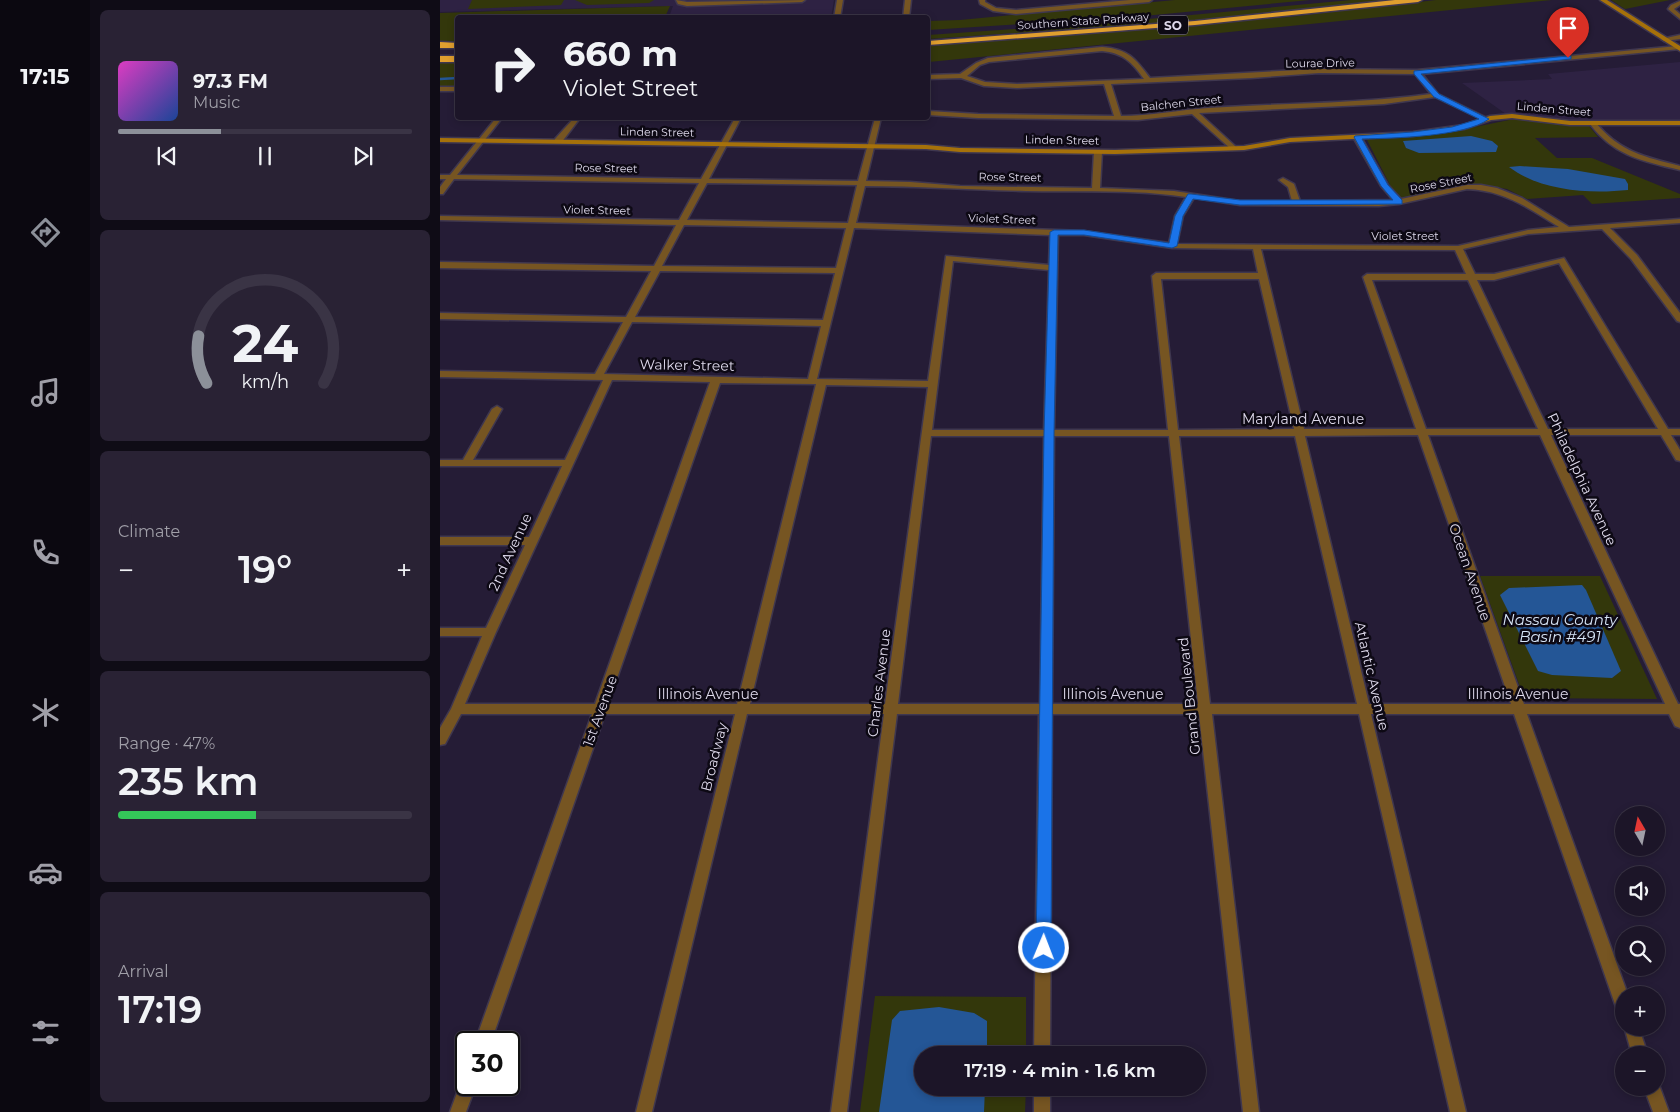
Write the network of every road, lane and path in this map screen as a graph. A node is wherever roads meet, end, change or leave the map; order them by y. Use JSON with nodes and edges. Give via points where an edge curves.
{"nodes":[{"id":1,"x":680,"y":0,"type":"edge"},
{"id":2,"x":802,"y":0,"type":"edge"},
{"id":3,"x":840,"y":0,"type":"edge"},
{"id":4,"x":908,"y":0,"type":"edge"},
{"id":5,"x":982,"y":0,"type":"edge"},
{"id":6,"x":1149,"y":0,"type":"edge"},
{"id":7,"x":1339,"y":0,"type":"edge"},
{"id":8,"x":1418,"y":0,"type":"edge"},
{"id":9,"x":1603,"y":0,"type":"edge"},
{"id":10,"x":1680,"y":3,"type":"edge"},
{"id":11,"x":837,"y":15,"type":"edge"},
{"id":12,"x":906,"y":15,"type":"edge"},
{"id":13,"x":1680,"y":17,"type":"edge"},
{"id":14,"x":935,"y":33,"type":"dead end"},
{"id":15,"x":1680,"y":37,"type":"edge"},
{"id":16,"x":1664,"y":39,"type":"junction"},
{"id":17,"x":930,"y":43,"type":"edge"},
{"id":18,"x":440,"y":45,"type":"edge"},
{"id":19,"x":455,"y":48,"type":"edge"},
{"id":20,"x":455,"y":48,"type":"edge"},
{"id":21,"x":1679,"y":48,"type":"edge"},
{"id":22,"x":440,"y":50,"type":"edge"},
{"id":23,"x":440,"y":59,"type":"edge"},
{"id":24,"x":455,"y":59,"type":"edge"},
{"id":25,"x":1416,"y":72,"type":"junction"},
{"id":26,"x":962,"y":76,"type":"junction"},
{"id":27,"x":930,"y":77,"type":"edge"},
{"id":28,"x":1148,"y":80,"type":"junction"},
{"id":29,"x":1107,"y":82,"type":"junction"},
{"id":30,"x":455,"y":89,"type":"edge"},
{"id":31,"x":441,"y":90,"type":"edge"},
{"id":32,"x":1436,"y":96,"type":"junction"},
{"id":33,"x":1193,"y":111,"type":"junction"},
{"id":34,"x":930,"y":113,"type":"edge"},
{"id":35,"x":1118,"y":118,"type":"junction"},
{"id":36,"x":1485,"y":119,"type":"junction"},
{"id":37,"x":497,"y":120,"type":"edge"},
{"id":38,"x":575,"y":120,"type":"edge"},
{"id":39,"x":737,"y":120,"type":"edge"},
{"id":40,"x":878,"y":120,"type":"edge"},
{"id":41,"x":1680,"y":123,"type":"edge"},
{"id":42,"x":1594,"y":124,"type":"junction"},
{"id":43,"x":1357,"y":137,"type":"junction"},
{"id":44,"x":440,"y":140,"type":"edge"},
{"id":45,"x":481,"y":140,"type":"junction"},
{"id":46,"x":558,"y":141,"type":"junction"},
{"id":47,"x":723,"y":144,"type":"junction"},
{"id":48,"x":871,"y":146,"type":"junction"},
{"id":49,"x":1232,"y":148,"type":"junction"},
{"id":50,"x":1098,"y":152,"type":"junction"},
{"id":51,"x":1680,"y":168,"type":"edge"},
{"id":52,"x":440,"y":177,"type":"edge"},
{"id":53,"x":452,"y":177,"type":"junction"},
{"id":54,"x":1282,"y":180,"type":"dead end"},
{"id":55,"x":703,"y":181,"type":"junction"},
{"id":56,"x":862,"y":184,"type":"junction"},
{"id":57,"x":1096,"y":190,"type":"junction"},
{"id":58,"x":440,"y":192,"type":"edge"},
{"id":59,"x":1191,"y":196,"type":"junction"},
{"id":60,"x":1399,"y":202,"type":"junction"},
{"id":61,"x":1297,"y":203,"type":"junction"},
{"id":62,"x":440,"y":218,"type":"edge"},
{"id":63,"x":1680,"y":221,"type":"edge"},
{"id":64,"x":681,"y":222,"type":"junction"},
{"id":65,"x":851,"y":225,"type":"junction"},
{"id":66,"x":1604,"y":227,"type":"junction"},
{"id":67,"x":1567,"y":229,"type":"junction"},
{"id":68,"x":1054,"y":232,"type":"junction"},
{"id":69,"x":1172,"y":246,"type":"junction"},
{"id":70,"x":1256,"y":246,"type":"junction"},
{"id":71,"x":1458,"y":248,"type":"junction"},
{"id":72,"x":440,"y":265,"type":"edge"},
{"id":73,"x":656,"y":268,"type":"junction"},
{"id":74,"x":1053,"y":268,"type":"junction"},
{"id":75,"x":839,"y":271,"type":"junction"},
{"id":76,"x":1263,"y":276,"type":"junction"},
{"id":77,"x":1471,"y":277,"type":"junction"},
{"id":78,"x":440,"y":316,"type":"edge"},
{"id":79,"x":628,"y":319,"type":"junction"},
{"id":80,"x":1680,"y":319,"type":"edge"},
{"id":81,"x":826,"y":323,"type":"junction"},
{"id":82,"x":440,"y":374,"type":"edge"},
{"id":83,"x":603,"y":377,"type":"junction"},
{"id":84,"x":716,"y":379,"type":"junction"},
{"id":85,"x":817,"y":381,"type":"junction"},
{"id":86,"x":933,"y":384,"type":"junction"},
{"id":87,"x":497,"y":408,"type":"dead end"},
{"id":88,"x":1422,"y":432,"type":"junction"},
{"id":89,"x":1543,"y":432,"type":"junction"},
{"id":90,"x":1665,"y":432,"type":"junction"},
{"id":91,"x":1680,"y":432,"type":"edge"},
{"id":92,"x":1049,"y":433,"type":"junction"},
{"id":93,"x":1174,"y":433,"type":"junction"},
{"id":94,"x":1300,"y":433,"type":"junction"},
{"id":95,"x":927,"y":434,"type":"junction"},
{"id":96,"x":1680,"y":458,"type":"edge"},
{"id":97,"x":440,"y":463,"type":"edge"},
{"id":98,"x":466,"y":463,"type":"junction"},
{"id":99,"x":568,"y":463,"type":"junction"},
{"id":100,"x":440,"y":541,"type":"edge"},
{"id":101,"x":532,"y":542,"type":"junction"},
{"id":102,"x":440,"y":632,"type":"edge"},
{"id":103,"x":490,"y":632,"type":"junction"},
{"id":104,"x":457,"y":709,"type":"junction"},
{"id":105,"x":600,"y":709,"type":"junction"},
{"id":106,"x":743,"y":709,"type":"junction"},
{"id":107,"x":891,"y":709,"type":"junction"},
{"id":108,"x":1046,"y":709,"type":"junction"},
{"id":109,"x":1205,"y":709,"type":"junction"},
{"id":110,"x":1364,"y":709,"type":"junction"},
{"id":111,"x":1519,"y":709,"type":"junction"},
{"id":112,"x":1677,"y":709,"type":"edge"},
{"id":113,"x":1680,"y":723,"type":"edge"},
{"id":114,"x":440,"y":739,"type":"edge"},
{"id":115,"x":1616,"y":986,"type":"edge"},
{"id":116,"x":487,"y":1031,"type":"edge"},
{"id":117,"x":1042,"y":1046,"type":"edge"},
{"id":118,"x":464,"y":1096,"type":"edge"},
{"id":119,"x":1042,"y":1096,"type":"edge"},
{"id":120,"x":1655,"y":1096,"type":"edge"},
{"id":121,"x":458,"y":1112,"type":"edge"},
{"id":122,"x":644,"y":1112,"type":"edge"},
{"id":123,"x":840,"y":1112,"type":"edge"},
{"id":124,"x":1042,"y":1112,"type":"edge"},
{"id":125,"x":1252,"y":1112,"type":"edge"},
{"id":126,"x":1458,"y":1112,"type":"edge"},
{"id":127,"x":1661,"y":1112,"type":"edge"}],
"edges":[{"from":1,"to":2,"type":"street","via":[[680,3],[687,4]]},
{"from":3,"to":11,"type":"street"},
{"from":4,"to":12,"type":"street"},
{"from":5,"to":6,"type":"street","via":[[990,8],[1008,12]]},
{"from":7,"to":14,"type":"highway","name":"Southern State Parkway","number":"SO"},
{"from":8,"to":17,"type":"highway","name":"Southern State Parkway","number":"SO","via":[[1195,24]]},
{"from":9,"to":16,"type":"street"},
{"from":10,"to":13,"type":"street","via":[[1672,8],[1673,13]]},
{"from":15,"to":16,"type":"street"},
{"from":16,"to":21,"type":"street"},
{"from":18,"to":19,"type":"highway"},
{"from":20,"to":22,"type":"highway"},
{"from":21,"to":25,"type":"street","name":"Lourae Drive"},
{"from":23,"to":24,"type":"highway"},
{"from":25,"to":28,"type":"street","name":"Lourae Drive","via":[[1319,71]]},
{"from":25,"to":32,"type":"street"},
{"from":26,"to":27,"type":"street"},
{"from":26,"to":28,"type":"street","via":[[988,60],[1102,49],[1127,54]]},
{"from":26,"to":29,"type":"street","name":"Lourae Drive","via":[[1002,86]]},
{"from":28,"to":29,"type":"street","name":"Lourae Drive"},
{"from":29,"to":35,"type":"street"},
{"from":30,"to":31,"type":"street"},
{"from":32,"to":33,"type":"street","name":"Balchen Street"},
{"from":32,"to":36,"type":"street"},
{"from":33,"to":35,"type":"street","name":"Balchen Street","via":[[1156,118]]},
{"from":33,"to":49,"type":"street"},
{"from":34,"to":35,"type":"street","name":"Balchen Street"},
{"from":36,"to":42,"type":"street","name":"Linden Street","via":[[1512,116]]},
{"from":36,"to":43,"type":"street","name":"Linden Street","via":[[1453,129]]},
{"from":37,"to":45,"type":"street"},
{"from":38,"to":46,"type":"street"},
{"from":39,"to":47,"type":"street","name":"2nd Avenue"},
{"from":40,"to":48,"type":"street","name":"Broadway"},
{"from":41,"to":42,"type":"street","name":"Linden Street"},
{"from":42,"to":51,"type":"street","via":[[1616,146]]},
{"from":43,"to":49,"type":"street","name":"Linden Street","via":[[1290,140]]},
{"from":43,"to":60,"type":"street","via":[[1385,186]]},
{"from":44,"to":45,"type":"street","name":"Linden Street"},
{"from":45,"to":46,"type":"street","name":"Linden Street"},
{"from":45,"to":53,"type":"street"},
{"from":46,"to":47,"type":"street","name":"Linden Street"},
{"from":47,"to":48,"type":"street","name":"Linden Street"},
{"from":47,"to":55,"type":"street","name":"2nd Avenue"},
{"from":48,"to":50,"type":"street","name":"Linden Street"},
{"from":48,"to":56,"type":"street","name":"Broadway"},
{"from":49,"to":50,"type":"street","name":"Linden Street"},
{"from":50,"to":57,"type":"street"},
{"from":52,"to":53,"type":"street","name":"Rose Street"},
{"from":53,"to":55,"type":"street","name":"Rose Street"},
{"from":53,"to":58,"type":"street"},
{"from":54,"to":61,"type":"street","via":[[1291,186]]},
{"from":55,"to":56,"type":"street","name":"Rose Street"},
{"from":55,"to":64,"type":"street","name":"2nd Avenue"},
{"from":56,"to":57,"type":"street","name":"Rose Street"},
{"from":56,"to":65,"type":"street","name":"Broadway"},
{"from":57,"to":59,"type":"street","name":"Rose Street"},
{"from":59,"to":61,"type":"street","name":"Rose Street","via":[[1240,203]]},
{"from":59,"to":69,"type":"street","via":[[1179,216]]},
{"from":60,"to":61,"type":"street","name":"Rose Street"},
{"from":60,"to":67,"type":"street","name":"Rose Street","via":[[1467,187],[1489,188],[1512,195]]},
{"from":62,"to":64,"type":"street","name":"Violet Street"},
{"from":63,"to":66,"type":"street","name":"Violet Street"},
{"from":64,"to":65,"type":"street","name":"Violet Street"},
{"from":64,"to":73,"type":"street","name":"2nd Avenue"},
{"from":65,"to":68,"type":"street","name":"Violet Street"},
{"from":65,"to":75,"type":"street","name":"Broadway"},
{"from":66,"to":67,"type":"street","name":"Violet Street"},
{"from":66,"to":80,"type":"street","via":[[1634,257]]},
{"from":67,"to":71,"type":"street","name":"Violet Street","via":[[1528,232]]},
{"from":68,"to":69,"type":"street","name":"Violet Street","via":[[1084,233]]},
{"from":68,"to":74,"type":"street"},
{"from":69,"to":70,"type":"street","name":"Violet Street"},
{"from":70,"to":71,"type":"street","name":"Violet Street"},
{"from":70,"to":76,"type":"street","name":"Atlantic Avenue"},
{"from":71,"to":77,"type":"street","name":"Philadelphia Avenue"},
{"from":72,"to":73,"type":"street"},
{"from":73,"to":75,"type":"street"},
{"from":73,"to":79,"type":"street","name":"2nd Avenue"},
{"from":74,"to":86,"type":"street","name":"Charles Avenue","via":[[949,258]]},
{"from":74,"to":92,"type":"street"},
{"from":75,"to":81,"type":"street","name":"Broadway"},
{"from":76,"to":93,"type":"street","name":"Grand Boulevard","via":[[1156,276]]},
{"from":76,"to":94,"type":"street","name":"Atlantic Avenue"},
{"from":77,"to":88,"type":"street","name":"Ocean Avenue","via":[[1368,277]]},
{"from":77,"to":89,"type":"street","name":"Philadelphia Avenue"},
{"from":77,"to":90,"type":"street","via":[[1494,277],[1561,260]]},
{"from":78,"to":79,"type":"street"},
{"from":79,"to":81,"type":"street"},
{"from":79,"to":83,"type":"street","name":"2nd Avenue"},
{"from":81,"to":85,"type":"street","name":"Broadway"},
{"from":82,"to":83,"type":"street","name":"Walker Street"},
{"from":83,"to":84,"type":"street","name":"Walker Street"},
{"from":83,"to":99,"type":"street","name":"2nd Avenue"},
{"from":84,"to":85,"type":"street","name":"Walker Street"},
{"from":84,"to":105,"type":"street","name":"1st Avenue"},
{"from":85,"to":86,"type":"street","name":"Walker Street"},
{"from":85,"to":106,"type":"street","name":"Broadway"},
{"from":86,"to":95,"type":"street","name":"Charles Avenue"},
{"from":87,"to":98,"type":"street"},
{"from":88,"to":89,"type":"street","name":"Maryland Avenue"},
{"from":88,"to":94,"type":"street","name":"Maryland Avenue"},
{"from":88,"to":111,"type":"street","name":"Ocean Avenue"},
{"from":89,"to":90,"type":"street","name":"Maryland Avenue"},
{"from":89,"to":112,"type":"street","name":"Philadelphia Avenue"},
{"from":90,"to":91,"type":"street","name":"Maryland Avenue"},
{"from":90,"to":96,"type":"street"},
{"from":92,"to":93,"type":"street","name":"Maryland Avenue"},
{"from":92,"to":95,"type":"street","name":"Maryland Avenue"},
{"from":92,"to":108,"type":"street"},
{"from":93,"to":94,"type":"street","name":"Maryland Avenue"},
{"from":93,"to":109,"type":"street","name":"Grand Boulevard"},
{"from":94,"to":110,"type":"street","name":"Atlantic Avenue"},
{"from":95,"to":107,"type":"street","name":"Charles Avenue"},
{"from":97,"to":98,"type":"street"},
{"from":98,"to":99,"type":"street"},
{"from":99,"to":101,"type":"street","name":"2nd Avenue"},
{"from":100,"to":101,"type":"street"},
{"from":101,"to":103,"type":"street","name":"2nd Avenue"},
{"from":102,"to":103,"type":"street"},
{"from":103,"to":104,"type":"street","name":"2nd Avenue"},
{"from":104,"to":105,"type":"street","name":"Illinois Avenue"},
{"from":104,"to":114,"type":"street","name":"2nd Avenue"},
{"from":105,"to":106,"type":"street","name":"Illinois Avenue"},
{"from":105,"to":116,"type":"street","name":"1st Avenue"},
{"from":106,"to":107,"type":"street","name":"Illinois Avenue"},
{"from":106,"to":122,"type":"street","name":"Broadway"},
{"from":107,"to":108,"type":"street","name":"Illinois Avenue"},
{"from":107,"to":123,"type":"street","name":"Charles Avenue"},
{"from":108,"to":109,"type":"street","name":"Illinois Avenue"},
{"from":108,"to":117,"type":"street"},
{"from":109,"to":110,"type":"street","name":"Illinois Avenue"},
{"from":109,"to":125,"type":"street","name":"Grand Boulevard"},
{"from":110,"to":111,"type":"street","name":"Illinois Avenue"},
{"from":110,"to":126,"type":"street","name":"Atlantic Avenue"},
{"from":111,"to":112,"type":"street","name":"Illinois Avenue"},
{"from":111,"to":115,"type":"street","name":"Ocean Avenue"},
{"from":112,"to":113,"type":"street","name":"Philadelphia Avenue"},
{"from":118,"to":121,"type":"street"},
{"from":119,"to":124,"type":"street"},
{"from":120,"to":127,"type":"street"}]}
